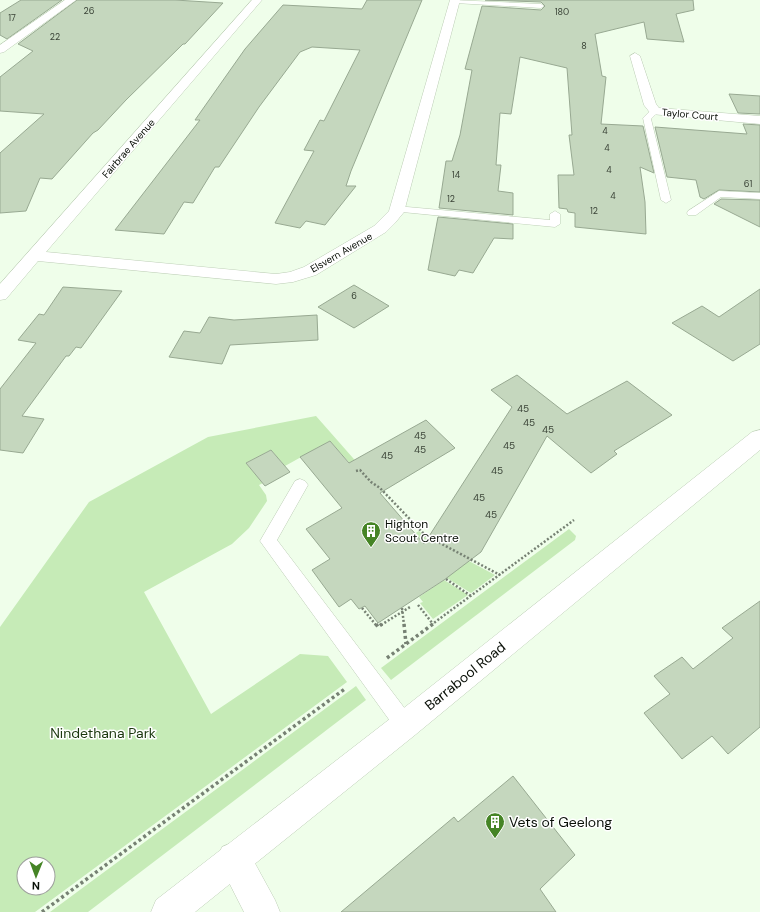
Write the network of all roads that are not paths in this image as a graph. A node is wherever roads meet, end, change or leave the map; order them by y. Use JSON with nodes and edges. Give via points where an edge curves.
{"nodes":[{"id":1,"x":71,"y":0,"type":"edge"},
{"id":2,"x":257,"y":0,"type":"edge"},
{"id":3,"x":455,"y":0,"type":"edge"},
{"id":4,"x":541,"y":6,"type":"dead end"},
{"id":5,"x":12,"y":31,"type":"dead end"},
{"id":6,"x":25,"y":32,"type":"junction"},
{"id":7,"x":0,"y":50,"type":"edge"},
{"id":8,"x":635,"y":56,"type":"dead end"},
{"id":9,"x":655,"y":111,"type":"junction"},
{"id":10,"x":760,"y":120,"type":"edge"},
{"id":11,"x":760,"y":196,"type":"edge"},
{"id":12,"x":666,"y":200,"type":"dead end"},
{"id":13,"x":396,"y":210,"type":"junction"},
{"id":14,"x":692,"y":213,"type":"dead end"},
{"id":15,"x":555,"y":214,"type":"dead end"},
{"id":16,"x":34,"y":256,"type":"junction"},
{"id":17,"x":0,"y":295,"type":"edge"},
{"id":18,"x":760,"y":438,"type":"edge"},
{"id":19,"x":300,"y":485,"type":"dead end"},
{"id":20,"x":404,"y":725,"type":"junction"},
{"id":21,"x":234,"y":859,"type":"junction"},
{"id":22,"x":168,"y":912,"type":"edge"},
{"id":23,"x":263,"y":912,"type":"edge"}],
"edges":[{"from":1,"to":6,"type":"street"},
{"from":2,"to":16,"type":"street","name":"Fairbrae Avenue"},
{"from":3,"to":4,"type":"lane"},
{"from":3,"to":13,"type":"street","name":"Elsvern Avenue"},
{"from":5,"to":6,"type":"street"},
{"from":6,"to":7,"type":"street"},
{"from":8,"to":9,"type":"street","name":"Taylor Court","via":[[650,105]]},
{"from":9,"to":10,"type":"street","name":"Taylor Court"},
{"from":9,"to":12,"type":"lane","via":[[647,118]]},
{"from":11,"to":14,"type":"lane","via":[[719,194]]},
{"from":13,"to":15,"type":"lane","via":[[555,224]]},
{"from":13,"to":16,"type":"street","name":"Elsvern Avenue","via":[[380,229],[310,271],[293,277],[276,279]]},
{"from":16,"to":17,"type":"street","name":"Fairbrae Avenue"},
{"from":18,"to":20,"type":"street","name":"Barrabool Road"},
{"from":19,"to":20,"type":"lane","via":[[268,541]]},
{"from":20,"to":21,"type":"street","name":"Barrabool Road"},
{"from":21,"to":22,"type":"street","name":"Barrabool Road"},
{"from":21,"to":23,"type":"street"}]}
